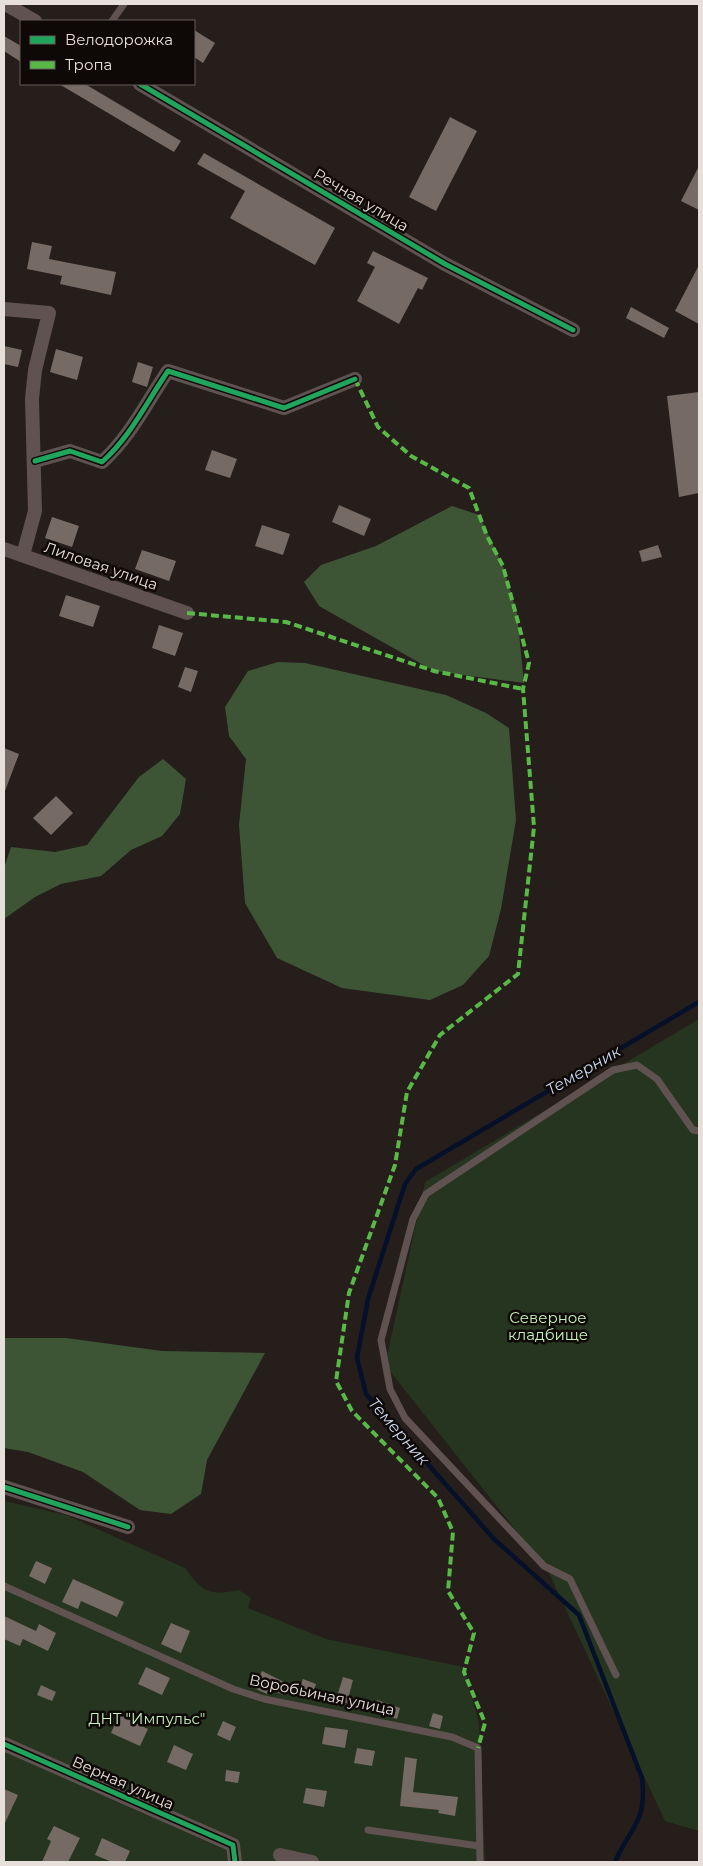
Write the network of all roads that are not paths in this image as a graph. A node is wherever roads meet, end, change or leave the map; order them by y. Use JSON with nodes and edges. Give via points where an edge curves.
{"nodes":[{"id":1,"x":5,"y":4,"type":"edge"},
{"id":2,"x":124,"y":4,"type":"edge"},
{"id":3,"x":32,"y":20,"type":"edge"},
{"id":4,"x":113,"y":20,"type":"edge"},
{"id":5,"x":142,"y":85,"type":"edge"},
{"id":6,"x":4,"y":309,"type":"edge"},
{"id":7,"x":573,"y":330,"type":"dead end"},
{"id":8,"x":356,"y":379,"type":"dead end"},
{"id":9,"x":35,"y":461,"type":"junction"},
{"id":10,"x":4,"y":549,"type":"edge"},
{"id":11,"x":23,"y":555,"type":"junction"},
{"id":12,"x":187,"y":613,"type":"dead end"},
{"id":13,"x":699,"y":1132,"type":"edge"},
{"id":14,"x":4,"y":1487,"type":"edge"},
{"id":15,"x":128,"y":1527,"type":"dead end"},
{"id":16,"x":4,"y":1586,"type":"edge"},
{"id":17,"x":616,"y":1675,"type":"dead end"},
{"id":18,"x":4,"y":1744,"type":"edge"},
{"id":19,"x":368,"y":1830,"type":"dead end"},
{"id":20,"x":479,"y":1846,"type":"junction"},
{"id":21,"x":280,"y":1855,"type":"dead end"},
{"id":22,"x":235,"y":1862,"type":"edge"},
{"id":23,"x":312,"y":1862,"type":"edge"},
{"id":24,"x":480,"y":1862,"type":"edge"}],
"edges":[{"from":1,"to":3,"type":"street"},
{"from":2,"to":4,"type":"lane"},
{"from":5,"to":7,"type":"street","name":"Речная улица","via":[[445,264]]},
{"from":6,"to":9,"type":"street","via":[[49,313],[35,370],[32,399]]},
{"from":8,"to":9,"type":"street","via":[[284,408],[168,371],[120,446],[102,462],[70,451]]},
{"from":9,"to":11,"type":"street","via":[[35,511]]},
{"from":10,"to":11,"type":"street","name":"Лиловая улица"},
{"from":11,"to":12,"type":"street","name":"Лиловая улица"},
{"from":13,"to":17,"type":"lane","via":[[693,1130],[657,1079],[637,1065],[614,1070],[426,1194],[413,1219],[381,1340],[390,1389],[405,1418],[544,1566],[570,1579]]},
{"from":14,"to":15,"type":"street"},
{"from":16,"to":20,"type":"lane","name":"Воробьиная улица","via":[[233,1689],[264,1699],[452,1737],[478,1748]]},
{"from":18,"to":22,"type":"street","name":"Верная улица","via":[[233,1845]]},
{"from":19,"to":20,"type":"lane"},
{"from":20,"to":24,"type":"lane","name":"Воробьиная улица"},
{"from":21,"to":23,"type":"street"}]}
